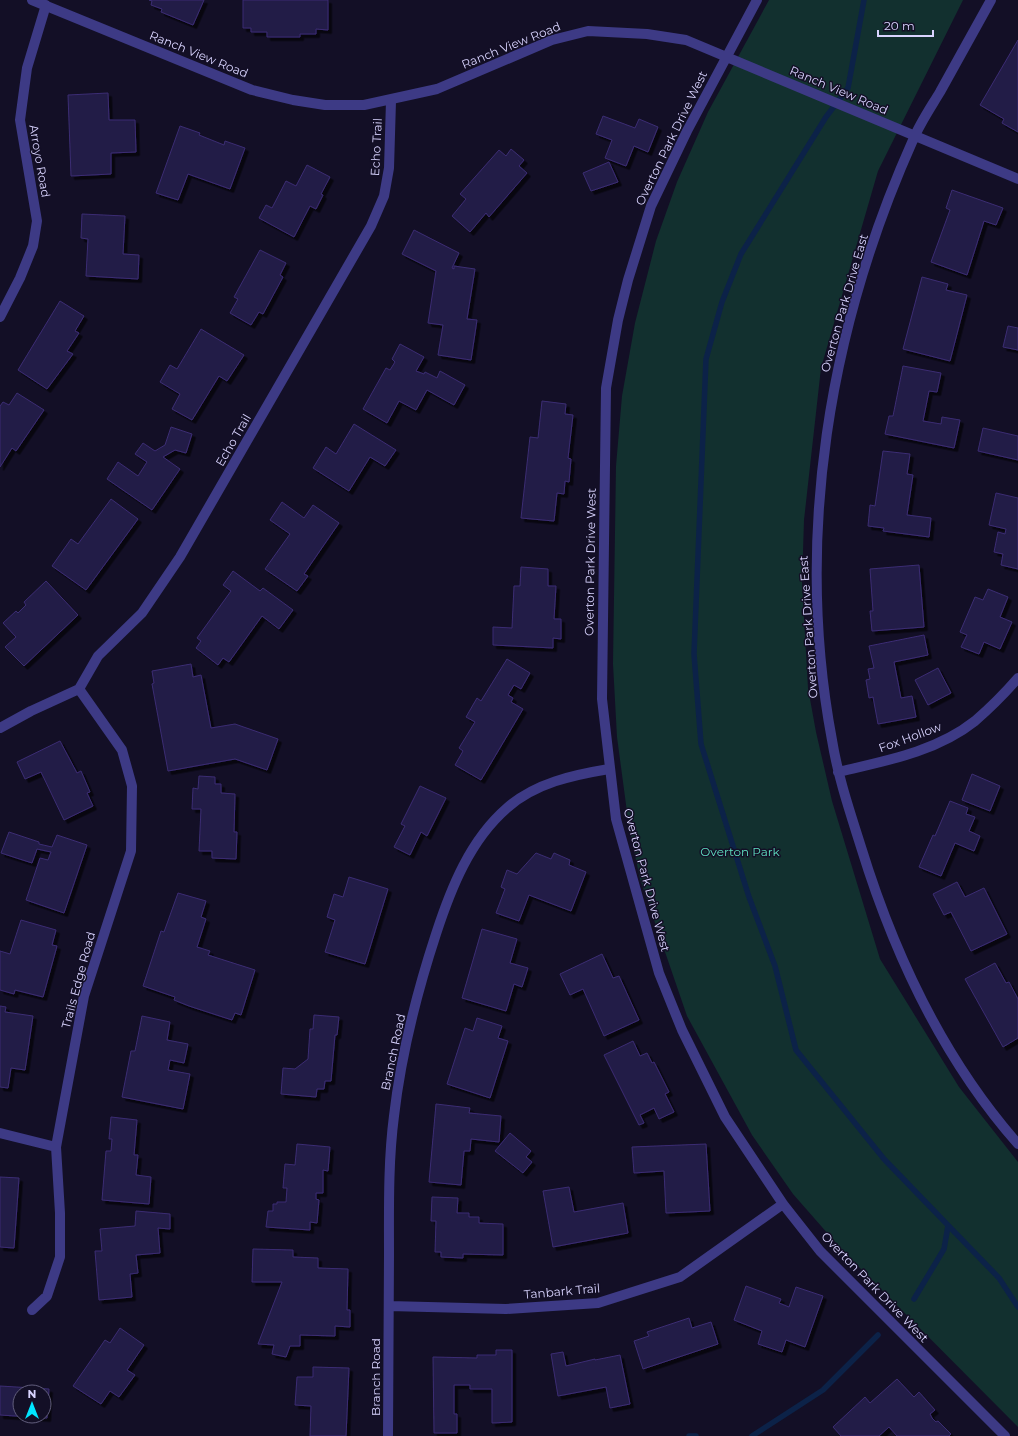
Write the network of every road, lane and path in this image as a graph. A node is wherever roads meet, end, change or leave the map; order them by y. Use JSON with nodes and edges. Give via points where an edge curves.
{"nodes":[{"id":1,"x":32,"y":0,"type":"edge"},
{"id":2,"x":757,"y":0,"type":"edge"},
{"id":3,"x":990,"y":0,"type":"edge"},
{"id":4,"x":46,"y":5,"type":"junction"},
{"id":5,"x":727,"y":55,"type":"junction"},
{"id":6,"x":391,"y":101,"type":"junction"},
{"id":7,"x":915,"y":136,"type":"junction"},
{"id":8,"x":1018,"y":179,"type":"edge"},
{"id":9,"x":0,"y":317,"type":"edge"},
{"id":10,"x":1018,"y":678,"type":"edge"},
{"id":11,"x":79,"y":689,"type":"junction"},
{"id":12,"x":0,"y":728,"type":"edge"},
{"id":13,"x":609,"y":769,"type":"junction"},
{"id":14,"x":838,"y":772,"type":"junction"},
{"id":15,"x":0,"y":1133,"type":"edge"},
{"id":16,"x":1018,"y":1144,"type":"edge"},
{"id":17,"x":56,"y":1147,"type":"junction"},
{"id":18,"x":783,"y":1204,"type":"junction"},
{"id":19,"x":389,"y":1306,"type":"junction"},
{"id":20,"x":32,"y":1310,"type":"dead end"},
{"id":21,"x":388,"y":1435,"type":"dead end"},
{"id":22,"x":1005,"y":1436,"type":"edge"}],
"edges":[{"from":1,"to":4,"type":"street","name":"Ranch View Road"},
{"from":2,"to":5,"type":"street","name":"Overton Park Drive West"},
{"from":3,"to":7,"type":"street","name":"Overton Park Drive East"},
{"from":4,"to":6,"type":"street","name":"Ranch View Road","via":[[252,90],[293,100],[325,104],[364,105]]},
{"from":4,"to":9,"type":"street","name":"Arroyo Road","via":[[27,68],[20,120],[37,221],[33,246]]},
{"from":5,"to":6,"type":"street","name":"Ranch View Road","via":[[686,40],[648,34],[588,31],[552,40],[437,89]]},
{"from":5,"to":7,"type":"street","name":"Ranch View Road","via":[[812,94]]},
{"from":5,"to":13,"type":"street","name":"Overton Park Drive West","via":[[651,206],[618,320],[606,388],[602,699]]},
{"from":6,"to":11,"type":"street","name":"Echo Trail","via":[[389,168],[384,196],[371,226],[180,557],[142,613],[98,656]]},
{"from":7,"to":8,"type":"street","name":"Ranch View Road"},
{"from":7,"to":14,"type":"street","name":"Overton Park Drive East","via":[[880,223],[838,362],[821,480],[816,539],[821,671]]},
{"from":10,"to":14,"type":"street","name":"Fox Hollow","via":[[975,721],[936,744]]},
{"from":11,"to":12,"type":"street"},
{"from":11,"to":17,"type":"street","name":"Trails Edge Road","via":[[122,750],[132,786],[131,852],[84,996]]},
{"from":13,"to":18,"type":"street","name":"Overton Park Drive West","via":[[616,819],[659,973],[682,1030],[725,1117]]},
{"from":13,"to":19,"type":"street","name":"Branch Road","via":[[577,774],[534,790],[507,808],[487,828],[458,873],[422,981],[398,1088],[390,1190]]},
{"from":14,"to":16,"type":"street","name":"Overton Park Drive East","via":[[884,915],[919,995],[961,1067]]},
{"from":15,"to":17,"type":"street"},
{"from":17,"to":20,"type":"street","name":"Trails Edge Road","via":[[60,1257],[47,1296]]},
{"from":18,"to":19,"type":"street","name":"Tanbark Trail","via":[[680,1277],[598,1303],[506,1309]]},
{"from":18,"to":22,"type":"street","name":"Overton Park Drive West","via":[[838,1271]]},
{"from":19,"to":21,"type":"street","name":"Branch Road"}]}
